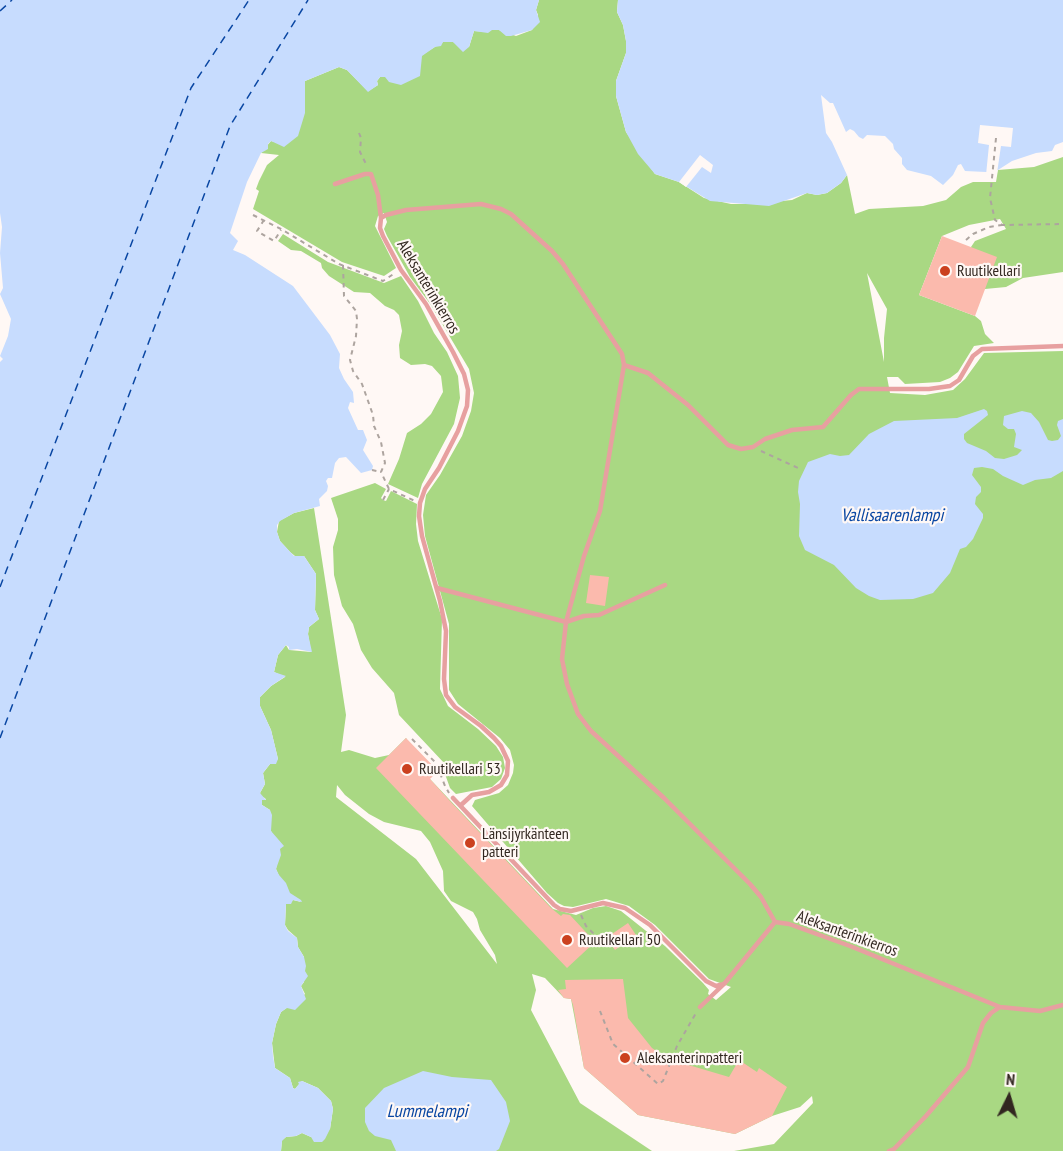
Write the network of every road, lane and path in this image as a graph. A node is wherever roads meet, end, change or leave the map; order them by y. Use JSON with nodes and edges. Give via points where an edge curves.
{"nodes":[{"id":1,"x":359,"y":133,"type":"dead end"},
{"id":2,"x":996,"y":138,"type":"dead end"},
{"id":3,"x":370,"y":174,"type":"junction"},
{"id":4,"x":334,"y":184,"type":"dead end"},
{"id":5,"x":252,"y":215,"type":"dead end"},
{"id":6,"x":381,"y":218,"type":"junction"},
{"id":7,"x":264,"y":220,"type":"junction"},
{"id":8,"x":1063,"y":224,"type":"edge"},
{"id":9,"x":1002,"y":225,"type":"junction"},
{"id":10,"x":281,"y":229,"type":"junction"},
{"id":11,"x":966,"y":240,"type":"dead end"},
{"id":12,"x":343,"y":265,"type":"junction"},
{"id":13,"x":401,"y":270,"type":"junction"},
{"id":14,"x":1063,"y":346,"type":"edge"},
{"id":15,"x":624,"y":365,"type":"junction"},
{"id":16,"x":753,"y":447,"type":"junction"},
{"id":17,"x":798,"y":468,"type":"dead end"},
{"id":18,"x":372,"y":470,"type":"dead end"},
{"id":19,"x":381,"y":472,"type":"junction"},
{"id":20,"x":389,"y":489,"type":"junction"},
{"id":21,"x":383,"y":500,"type":"dead end"},
{"id":22,"x":420,"y":503,"type":"junction"},
{"id":23,"x":665,"y":585,"type":"dead end"},
{"id":24,"x":436,"y":588,"type":"junction"},
{"id":25,"x":566,"y":622,"type":"junction"},
{"id":26,"x":412,"y":739,"type":"dead end"},
{"id":27,"x":453,"y":798,"type":"joint"},
{"id":28,"x":461,"y":805,"type":"junction"},
{"id":29,"x":579,"y":909,"type":"junction"},
{"id":30,"x":775,"y":922,"type":"junction"},
{"id":31,"x":598,"y":938,"type":"dead end"},
{"id":32,"x":724,"y":984,"type":"junction"},
{"id":33,"x":1063,"y":1005,"type":"edge"},
{"id":34,"x":700,"y":1007,"type":"joint"},
{"id":35,"x":1000,"y":1007,"type":"junction"},
{"id":36,"x":600,"y":1011,"type":"dead end"},
{"id":37,"x":889,"y":1151,"type":"edge"}],
"edges":[{"from":1,"to":3,"type":"path","via":[[360,152]]},
{"from":2,"to":9,"type":"path","via":[[990,198],[995,220]]},
{"from":3,"to":4,"type":"lane"},
{"from":3,"to":6,"type":"lane","name":"Aleksanterinkierros"},
{"from":5,"to":7,"type":"path"},
{"from":6,"to":13,"type":"lane","name":"Aleksanterinkierros","via":[[383,236]]},
{"from":6,"to":15,"type":"lane","via":[[406,210],[481,204],[511,214],[563,264],[622,354]]},
{"from":7,"to":10,"type":"path"},
{"from":7,"to":10,"type":"path","via":[[257,231],[274,241]]},
{"from":8,"to":9,"type":"path"},
{"from":9,"to":11,"type":"path"},
{"from":10,"to":12,"type":"path"},
{"from":12,"to":13,"type":"path","via":[[382,281]]},
{"from":12,"to":19,"type":"path","via":[[344,296],[356,311],[357,319],[350,360],[381,442],[385,463]]},
{"from":13,"to":22,"type":"lane","name":"Aleksanterinkierros","via":[[426,304],[468,390],[458,431]]},
{"from":14,"to":16,"type":"lane","via":[[982,350],[973,356],[959,380],[945,388],[859,389],[823,427],[792,430]]},
{"from":15,"to":16,"type":"lane","via":[[648,373],[728,445]]},
{"from":15,"to":25,"type":"lane","via":[[600,511]]},
{"from":16,"to":17,"type":"path"},
{"from":18,"to":19,"type":"path"},
{"from":19,"to":20,"type":"path"},
{"from":20,"to":21,"type":"path"},
{"from":20,"to":22,"type":"path"},
{"from":22,"to":24,"type":"lane","name":"Aleksanterinkierros","via":[[420,527]]},
{"from":23,"to":25,"type":"lane","via":[[599,615]]},
{"from":24,"to":25,"type":"lane"},
{"from":24,"to":28,"type":"lane","name":"Aleksanterinkierros","via":[[446,631],[446,695],[454,707],[494,738],[508,761],[501,785],[472,795]]},
{"from":25,"to":30,"type":"lane","via":[[562,658],[578,714],[750,884]]},
{"from":26,"to":27,"type":"path","via":[[436,763]]},
{"from":27,"to":28,"type":"lane"},
{"from":28,"to":29,"type":"lane","via":[[554,905],[565,910]]},
{"from":29,"to":31,"type":"path","via":[[586,926]]},
{"from":29,"to":32,"type":"lane","via":[[603,903],[625,908],[650,925],[711,984]]},
{"from":30,"to":32,"type":"lane","name":"Aleksanterinkierros"},
{"from":30,"to":35,"type":"lane","name":"Aleksanterinkierros","via":[[850,946]]},
{"from":32,"to":34,"type":"lane","name":"Aleksanterinkierros"},
{"from":33,"to":35,"type":"lane","name":"Aleksanterinkierros","via":[[1040,1011]]},
{"from":34,"to":36,"type":"path","via":[[658,1084],[614,1044]]},
{"from":35,"to":37,"type":"lane","via":[[983,1023],[968,1067]]}]}
